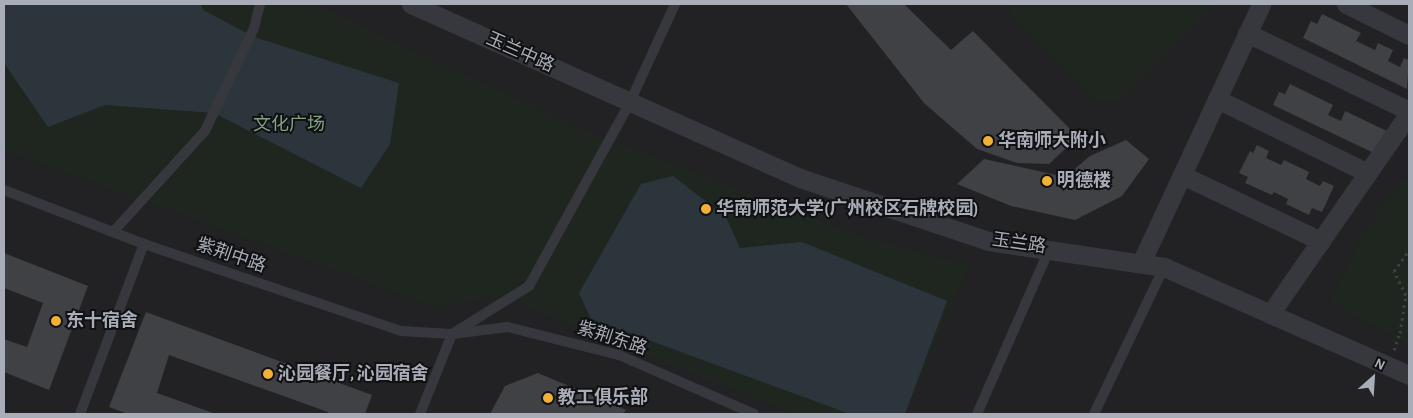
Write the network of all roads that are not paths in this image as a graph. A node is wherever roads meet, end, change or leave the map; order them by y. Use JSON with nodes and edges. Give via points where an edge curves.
{"nodes":[{"id":1,"x":260,"y":4,"type":"edge"},
{"id":2,"x":411,"y":4,"type":"edge"},
{"id":3,"x":675,"y":4,"type":"edge"},
{"id":4,"x":1260,"y":4,"type":"edge"},
{"id":5,"x":1346,"y":4,"type":"edge"},
{"id":6,"x":1247,"y":33,"type":"junction"},
{"id":7,"x":1409,"y":35,"type":"edge"},
{"id":8,"x":1217,"y":99,"type":"junction"},
{"id":9,"x":630,"y":102,"type":"junction"},
{"id":10,"x":1409,"y":112,"type":"edge"},
{"id":11,"x":1368,"y":173,"type":"junction"},
{"id":12,"x":1182,"y":175,"type":"junction"},
{"id":13,"x":4,"y":190,"type":"edge"},
{"id":14,"x":113,"y":232,"type":"junction"},
{"id":15,"x":1321,"y":241,"type":"junction"},
{"id":16,"x":144,"y":244,"type":"junction"},
{"id":17,"x":1050,"y":248,"type":"junction"},
{"id":18,"x":1141,"y":263,"type":"junction"},
{"id":19,"x":1164,"y":267,"type":"junction"},
{"id":20,"x":1270,"y":314,"type":"junction"},
{"id":21,"x":452,"y":334,"type":"junction"},
{"id":22,"x":1409,"y":375,"type":"edge"},
{"id":23,"x":80,"y":414,"type":"edge"},
{"id":24,"x":420,"y":414,"type":"edge"},
{"id":25,"x":754,"y":414,"type":"edge"},
{"id":26,"x":977,"y":414,"type":"edge"},
{"id":27,"x":1094,"y":414,"type":"edge"}],
"edges":[{"from":1,"to":14,"type":"lane","via":[[254,28],[205,131]]},
{"from":2,"to":9,"type":"street","name":"玉兰中路"},
{"from":3,"to":9,"type":"lane"},
{"from":4,"to":6,"type":"street"},
{"from":5,"to":7,"type":"street"},
{"from":6,"to":8,"type":"street"},
{"from":6,"to":10,"type":"street"},
{"from":8,"to":11,"type":"street"},
{"from":8,"to":12,"type":"street"},
{"from":9,"to":17,"type":"street","name":"玉兰路","via":[[800,178],[988,241]]},
{"from":9,"to":21,"type":"lane","via":[[529,286]]},
{"from":10,"to":11,"type":"street"},
{"from":11,"to":15,"type":"street"},
{"from":12,"to":15,"type":"street"},
{"from":12,"to":18,"type":"street"},
{"from":13,"to":14,"type":"lane","name":"紫荆中路"},
{"from":14,"to":16,"type":"lane","name":"紫荆中路"},
{"from":15,"to":20,"type":"street"},
{"from":16,"to":21,"type":"lane","name":"紫荆中路","via":[[401,331]]},
{"from":16,"to":23,"type":"lane"},
{"from":17,"to":18,"type":"street","name":"玉兰路"},
{"from":17,"to":26,"type":"lane"},
{"from":18,"to":19,"type":"street","name":"玉兰路"},
{"from":19,"to":20,"type":"street","name":"玉兰路"},
{"from":19,"to":27,"type":"lane"},
{"from":20,"to":22,"type":"street","name":"玉兰路"},
{"from":21,"to":24,"type":"lane"},
{"from":21,"to":25,"type":"lane","name":"紫荆东路","via":[[508,327],[620,355]]}]}
